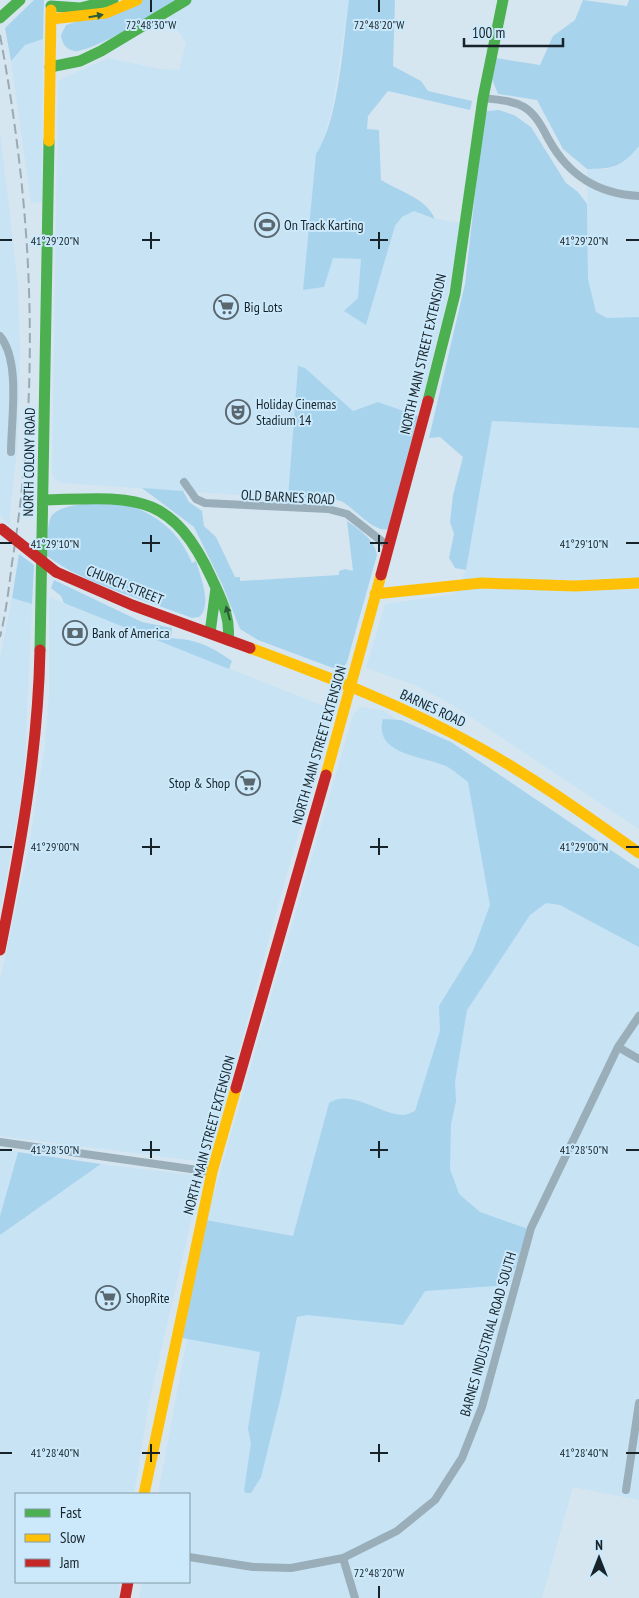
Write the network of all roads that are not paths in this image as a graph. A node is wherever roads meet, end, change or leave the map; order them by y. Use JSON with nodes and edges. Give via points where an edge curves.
{"nodes":[{"id":1,"x":5,"y":0,"type":"edge"},
{"id":2,"x":20,"y":0,"type":"edge"},
{"id":3,"x":113,"y":0,"type":"edge"},
{"id":4,"x":137,"y":0,"type":"edge"},
{"id":5,"x":186,"y":0,"type":"edge"},
{"id":6,"x":503,"y":0,"type":"edge"},
{"id":7,"x":52,"y":3,"type":"edge"},
{"id":8,"x":1,"y":13,"type":"edge"},
{"id":9,"x":51,"y":19,"type":"junction"},
{"id":10,"x":50,"y":67,"type":"junction"},
{"id":11,"x":483,"y":98,"type":"junction"},
{"id":12,"x":639,"y":196,"type":"edge"},
{"id":13,"x":0,"y":336,"type":"edge"},
{"id":14,"x":11,"y":452,"type":"dead end"},
{"id":15,"x":184,"y":482,"type":"dead end"},
{"id":16,"x":43,"y":500,"type":"junction"},
{"id":17,"x":1,"y":528,"type":"edge"},
{"id":18,"x":388,"y":546,"type":"junction"},
{"id":19,"x":639,"y":583,"type":"edge"},
{"id":20,"x":216,"y":588,"type":"junction"},
{"id":21,"x":375,"y":594,"type":"junction"},
{"id":22,"x":194,"y":628,"type":"joint"},
{"id":23,"x":210,"y":633,"type":"junction"},
{"id":24,"x":228,"y":640,"type":"junction"},
{"id":25,"x":351,"y":689,"type":"junction"},
{"id":26,"x":639,"y":852,"type":"edge"},
{"id":27,"x":0,"y":950,"type":"edge"},
{"id":28,"x":639,"y":1016,"type":"edge"},
{"id":29,"x":618,"y":1047,"type":"junction"},
{"id":30,"x":639,"y":1059,"type":"edge"},
{"id":31,"x":0,"y":1142,"type":"edge"},
{"id":32,"x":212,"y":1172,"type":"junction"},
{"id":33,"x":639,"y":1403,"type":"edge"},
{"id":34,"x":635,"y":1466,"type":"edge"},
{"id":35,"x":626,"y":1490,"type":"dead end"},
{"id":36,"x":144,"y":1493,"type":"edge"},
{"id":37,"x":190,"y":1557,"type":"edge"},
{"id":38,"x":343,"y":1558,"type":"junction"},
{"id":39,"x":128,"y":1583,"type":"edge"},
{"id":40,"x":125,"y":1598,"type":"edge"},
{"id":41,"x":355,"y":1598,"type":"edge"}],
"edges":[{"from":1,"to":8,"type":"main road"},
{"from":2,"to":8,"type":"main road"},
{"from":3,"to":7,"type":"main road","via":[[80,8]]},
{"from":9,"to":4,"type":"main road","one_way":true,"via":[[94,17]]},
{"from":5,"to":10,"type":"main road","via":[[101,52],[80,62]]},
{"from":6,"to":11,"type":"main road","name":"NORTH MAIN STREET EXTENSION"},
{"from":7,"to":9,"type":"main road","name":"NORTH COLONY ROAD"},
{"from":9,"to":10,"type":"main road","name":"NORTH COLONY ROAD"},
{"from":10,"to":16,"type":"main road","name":"NORTH COLONY ROAD"},
{"from":11,"to":12,"type":"street","via":[[525,107],[571,171],[591,185]]},
{"from":11,"to":18,"type":"main road","name":"NORTH MAIN STREET EXTENSION","via":[[455,294]]},
{"from":13,"to":14,"type":"street","via":[[11,358]]},
{"from":15,"to":18,"type":"street","name":"OLD BARNES ROAD","via":[[196,499],[205,503],[328,509],[347,514]]},
{"from":16,"to":20,"type":"main road","via":[[125,499],[158,509],[182,527],[195,542]]},
{"from":16,"to":27,"type":"main road","name":"NORTH COLONY ROAD","via":[[35,761]]},
{"from":17,"to":22,"type":"main road","name":"CHURCH STREET","bridge":true,"via":[[56,572],[91,589]]},
{"from":18,"to":21,"type":"main road","name":"NORTH MAIN STREET EXTENSION"},
{"from":19,"to":21,"type":"main road","via":[[575,586],[471,584]]},
{"from":20,"to":23,"type":"main road"},
{"from":24,"to":20,"type":"main road","one_way":true,"via":[[230,617]]},
{"from":21,"to":25,"type":"main road","name":"NORTH MAIN STREET EXTENSION"},
{"from":22,"to":23,"type":"main road","name":"BARNES ROAD"},
{"from":23,"to":24,"type":"main road","name":"BARNES ROAD"},
{"from":24,"to":25,"type":"main road","name":"BARNES ROAD"},
{"from":25,"to":26,"type":"main road","name":"BARNES ROAD","via":[[425,719],[476,746]]},
{"from":25,"to":32,"type":"main road","name":"NORTH MAIN STREET EXTENSION"},
{"from":28,"to":29,"type":"street","name":"BARNES INDUSTRIAL ROAD SOUTH"},
{"from":29,"to":30,"type":"street"},
{"from":29,"to":38,"type":"street","name":"BARNES INDUSTRIAL ROAD SOUTH","via":[[531,1228],[482,1407],[462,1458],[435,1500],[397,1531]]},
{"from":31,"to":32,"type":"street"},
{"from":32,"to":36,"type":"main road","name":"NORTH MAIN STREET EXTENSION"},
{"from":33,"to":34,"type":"street"},
{"from":34,"to":35,"type":"street"},
{"from":37,"to":38,"type":"street","name":"BARNES INDUSTRIAL ROAD SOUTH","via":[[253,1567],[291,1568]]},
{"from":38,"to":41,"type":"street"},
{"from":39,"to":40,"type":"main road"}]}
